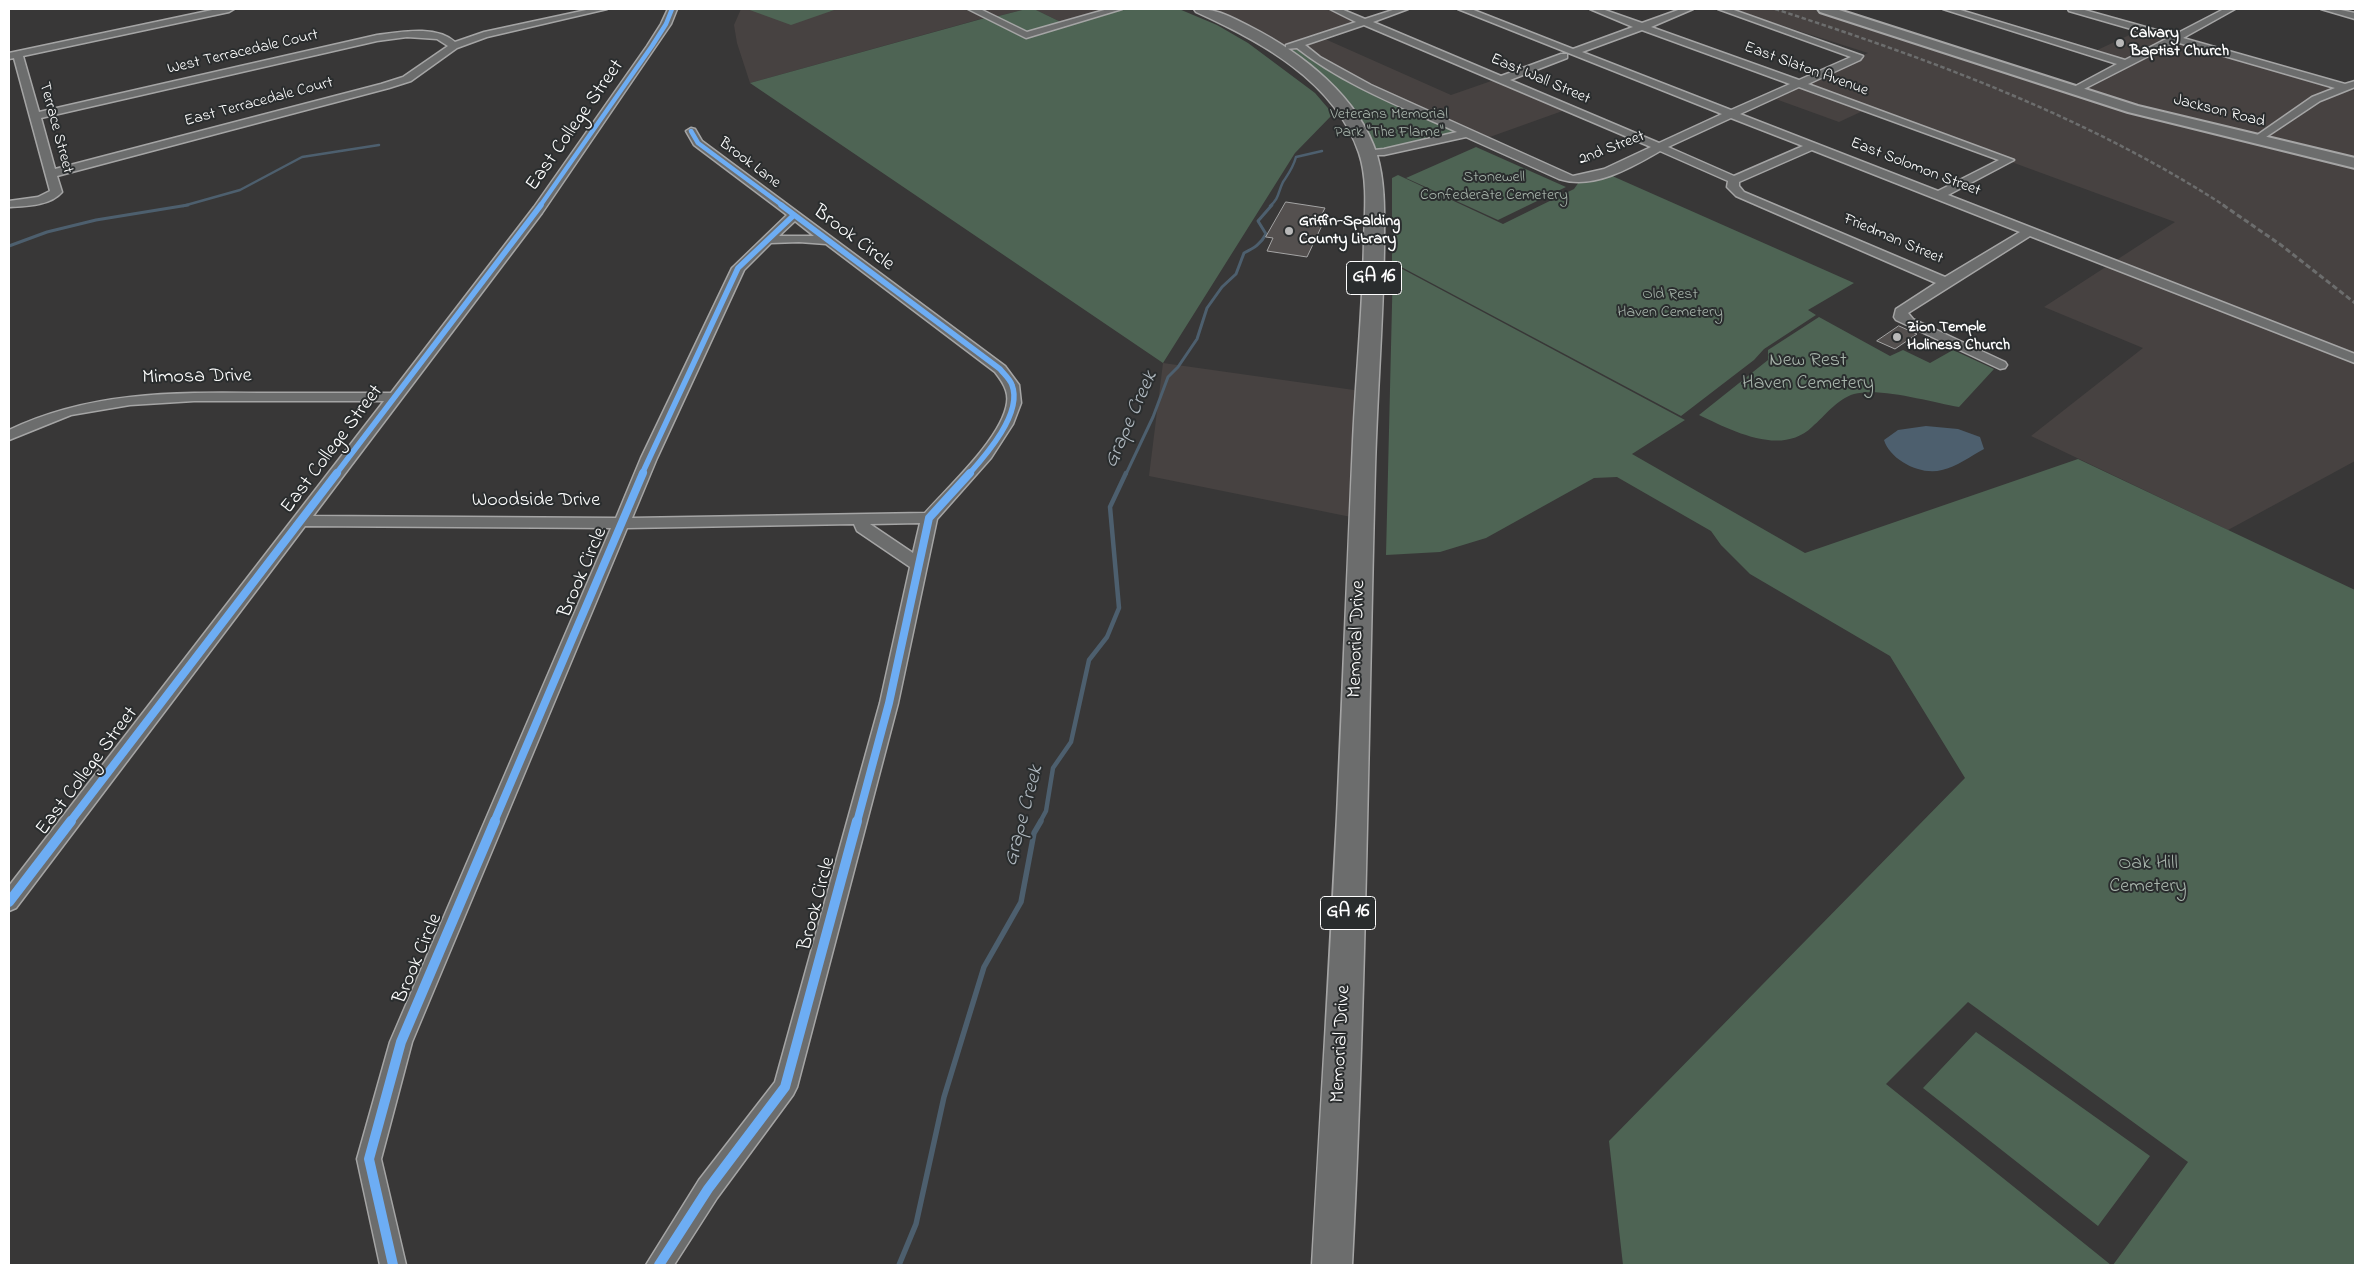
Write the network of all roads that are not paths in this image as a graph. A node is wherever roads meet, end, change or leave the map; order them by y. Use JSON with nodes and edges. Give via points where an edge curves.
{"nodes":[{"id":1,"x":229,"y":9,"type":"edge"},
{"id":2,"x":602,"y":9,"type":"edge"},
{"id":3,"x":672,"y":9,"type":"edge"},
{"id":4,"x":974,"y":9,"type":"edge"},
{"id":5,"x":1117,"y":9,"type":"edge"},
{"id":6,"x":1202,"y":9,"type":"edge"},
{"id":7,"x":1334,"y":9,"type":"edge"},
{"id":8,"x":1404,"y":9,"type":"edge"},
{"id":9,"x":1463,"y":9,"type":"edge"},
{"id":10,"x":1594,"y":9,"type":"edge"},
{"id":11,"x":1690,"y":9,"type":"edge"},
{"id":12,"x":1723,"y":9,"type":"edge"},
{"id":13,"x":1824,"y":9,"type":"edge"},
{"id":14,"x":1948,"y":9,"type":"edge"},
{"id":15,"x":2072,"y":9,"type":"edge"},
{"id":16,"x":2231,"y":9,"type":"edge"},
{"id":17,"x":2326,"y":9,"type":"edge"},
{"id":18,"x":2355,"y":16,"type":"edge"},
{"id":19,"x":1364,"y":22,"type":"junction"},
{"id":20,"x":1642,"y":26,"type":"junction"},
{"id":21,"x":484,"y":36,"type":"junction"},
{"id":22,"x":442,"y":37,"type":"junction"},
{"id":23,"x":2175,"y":39,"type":"junction"},
{"id":24,"x":454,"y":46,"type":"junction"},
{"id":25,"x":1288,"y":47,"type":"junction"},
{"id":26,"x":1569,"y":54,"type":"junction"},
{"id":27,"x":13,"y":55,"type":"edge"},
{"id":28,"x":2126,"y":64,"type":"junction"},
{"id":29,"x":1501,"y":80,"type":"junction"},
{"id":30,"x":1799,"y":83,"type":"junction"},
{"id":31,"x":2355,"y":84,"type":"edge"},
{"id":32,"x":2342,"y":87,"type":"junction"},
{"id":33,"x":2076,"y":90,"type":"junction"},
{"id":34,"x":36,"y":116,"type":"junction"},
{"id":35,"x":1725,"y":116,"type":"junction"},
{"id":36,"x":691,"y":131,"type":"dead end"},
{"id":37,"x":1468,"y":133,"type":"junction"},
{"id":38,"x":2257,"y":140,"type":"junction"},
{"id":39,"x":1812,"y":146,"type":"junction"},
{"id":40,"x":1660,"y":147,"type":"junction"},
{"id":41,"x":1368,"y":153,"type":"junction"},
{"id":42,"x":2355,"y":162,"type":"edge"},
{"id":43,"x":51,"y":174,"type":"junction"},
{"id":44,"x":1734,"y":180,"type":"junction"},
{"id":45,"x":1940,"y":195,"type":"junction"},
{"id":46,"x":9,"y":204,"type":"edge"},
{"id":47,"x":794,"y":214,"type":"junction"},
{"id":48,"x":2030,"y":231,"type":"junction"},
{"id":49,"x":768,"y":240,"type":"junction"},
{"id":50,"x":830,"y":241,"type":"junction"},
{"id":51,"x":1946,"y":282,"type":"junction"},
{"id":52,"x":2355,"y":359,"type":"edge"},
{"id":53,"x":2000,"y":365,"type":"dead end"},
{"id":54,"x":393,"y":397,"type":"junction"},
{"id":55,"x":9,"y":436,"type":"edge"},
{"id":56,"x":929,"y":518,"type":"junction"},
{"id":57,"x":861,"y":520,"type":"junction"},
{"id":58,"x":300,"y":521,"type":"junction"},
{"id":59,"x":623,"y":523,"type":"junction"},
{"id":60,"x":919,"y":565,"type":"junction"},
{"id":61,"x":9,"y":902,"type":"edge"},
{"id":62,"x":393,"y":1265,"type":"edge"},
{"id":63,"x":659,"y":1265,"type":"edge"},
{"id":64,"x":1332,"y":1265,"type":"edge"}],
"edges":[{"from":1,"to":27,"type":"street"},
{"from":2,"to":21,"type":"street"},
{"from":3,"to":54,"type":"street","name":"East College Street","via":[[652,46],[538,210]]},
{"from":4,"to":5,"type":"street","via":[[1026,35]]},
{"from":6,"to":25,"type":"main road","number":"GA 16"},
{"from":7,"to":19,"type":"street","name":"East Wall Street"},
{"from":8,"to":19,"type":"street"},
{"from":9,"to":26,"type":"street","name":"East Solomon Street"},
{"from":10,"to":20,"type":"street","name":"East Slaton Avenue"},
{"from":11,"to":20,"type":"street"},
{"from":12,"to":30,"type":"street","name":"2nd Street","via":[[1858,56]]},
{"from":13,"to":33,"type":"main road","name":"Jackson Road"},
{"from":14,"to":28,"type":"street"},
{"from":15,"to":23,"type":"street"},
{"from":16,"to":23,"type":"street"},
{"from":17,"to":18,"type":"street"},
{"from":19,"to":25,"type":"street"},
{"from":19,"to":29,"type":"street","name":"East Wall Street"},
{"from":20,"to":26,"type":"street"},
{"from":20,"to":30,"type":"street","name":"East Slaton Avenue"},
{"from":21,"to":22,"type":"street","name":"West Terracedale Court"},
{"from":21,"to":24,"type":"street","name":"East Terracedale Court"},
{"from":22,"to":24,"type":"street"},
{"from":22,"to":34,"type":"street","name":"West Terracedale Court","via":[[416,34],[377,38]]},
{"from":23,"to":28,"type":"street"},
{"from":23,"to":32,"type":"street"},
{"from":24,"to":43,"type":"street","name":"East Terracedale Court","via":[[400,82]]},
{"from":25,"to":37,"type":"street"},
{"from":25,"to":41,"type":"main road","name":"Memorial Drive","number":"GA 16","via":[[1349,117]]},
{"from":26,"to":29,"type":"street"},
{"from":26,"to":35,"type":"street","name":"East Solomon Street"},
{"from":27,"to":34,"type":"street","name":"Terrace Street"},
{"from":28,"to":33,"type":"street"},
{"from":29,"to":40,"type":"street","name":"East Wall Street"},
{"from":30,"to":35,"type":"street","name":"2nd Street"},
{"from":30,"to":45,"type":"street","name":"East Slaton Avenue","via":[[2008,160]]},
{"from":31,"to":32,"type":"street"},
{"from":32,"to":38,"type":"street","via":[[2316,99]]},
{"from":33,"to":38,"type":"main road","name":"Jackson Road","via":[[2134,109]]},
{"from":34,"to":43,"type":"street","name":"Terrace Street"},
{"from":35,"to":39,"type":"street","name":"East Solomon Street"},
{"from":35,"to":40,"type":"street","name":"2nd Street"},
{"from":36,"to":47,"type":"street","name":"Brook Lane","via":[[698,144]]},
{"from":37,"to":40,"type":"street","name":"2nd Street","via":[[1574,180],[1601,174]]},
{"from":37,"to":41,"type":"street"},
{"from":38,"to":42,"type":"main road","name":"Jackson Road"},
{"from":39,"to":44,"type":"street"},
{"from":39,"to":45,"type":"street","name":"East Solomon Street"},
{"from":40,"to":44,"type":"street","name":"East Wall Street"},
{"from":41,"to":64,"type":"main road","name":"Memorial Drive","number":"GA 16","via":[[1374,203],[1375,264],[1364,449]]},
{"from":43,"to":46,"type":"street","name":"Terrace Street","via":[[56,192],[52,195]]},
{"from":44,"to":51,"type":"street","name":"Friedman Street","via":[[1733,187],[1740,194]]},
{"from":45,"to":48,"type":"street","name":"East Solomon Street"},
{"from":47,"to":49,"type":"street","name":"Brook Circle"},
{"from":47,"to":50,"type":"street","name":"Brook Circle"},
{"from":48,"to":51,"type":"street"},
{"from":48,"to":52,"type":"street","name":"East Solomon Street"},
{"from":49,"to":50,"type":"street"},
{"from":49,"to":59,"type":"street","name":"Brook Circle","via":[[738,268],[649,458]]},
{"from":50,"to":56,"type":"street","name":"Brook Circle","via":[[1000,369],[1012,385],[1014,403],[1006,424],[986,455]]},
{"from":51,"to":53,"type":"street","name":"Friedman Street","via":[[1901,312],[1901,316]]},
{"from":54,"to":55,"type":"street","name":"Mimosa Drive","via":[[227,396],[133,400],[66,412]]},
{"from":54,"to":58,"type":"street","name":"East College Street"},
{"from":56,"to":57,"type":"street","name":"Woodside Drive"},
{"from":56,"to":60,"type":"street","name":"Brook Circle"},
{"from":57,"to":59,"type":"street","name":"Woodside Drive"},
{"from":57,"to":60,"type":"street","via":[[863,527]]},
{"from":58,"to":59,"type":"street","name":"Woodside Drive"},
{"from":58,"to":61,"type":"street","name":"East College Street"},
{"from":59,"to":62,"type":"street","name":"Brook Circle","via":[[401,1042],[369,1159]]},
{"from":60,"to":63,"type":"street","name":"Brook Circle","via":[[889,703],[785,1087],[708,1190]]}]}
